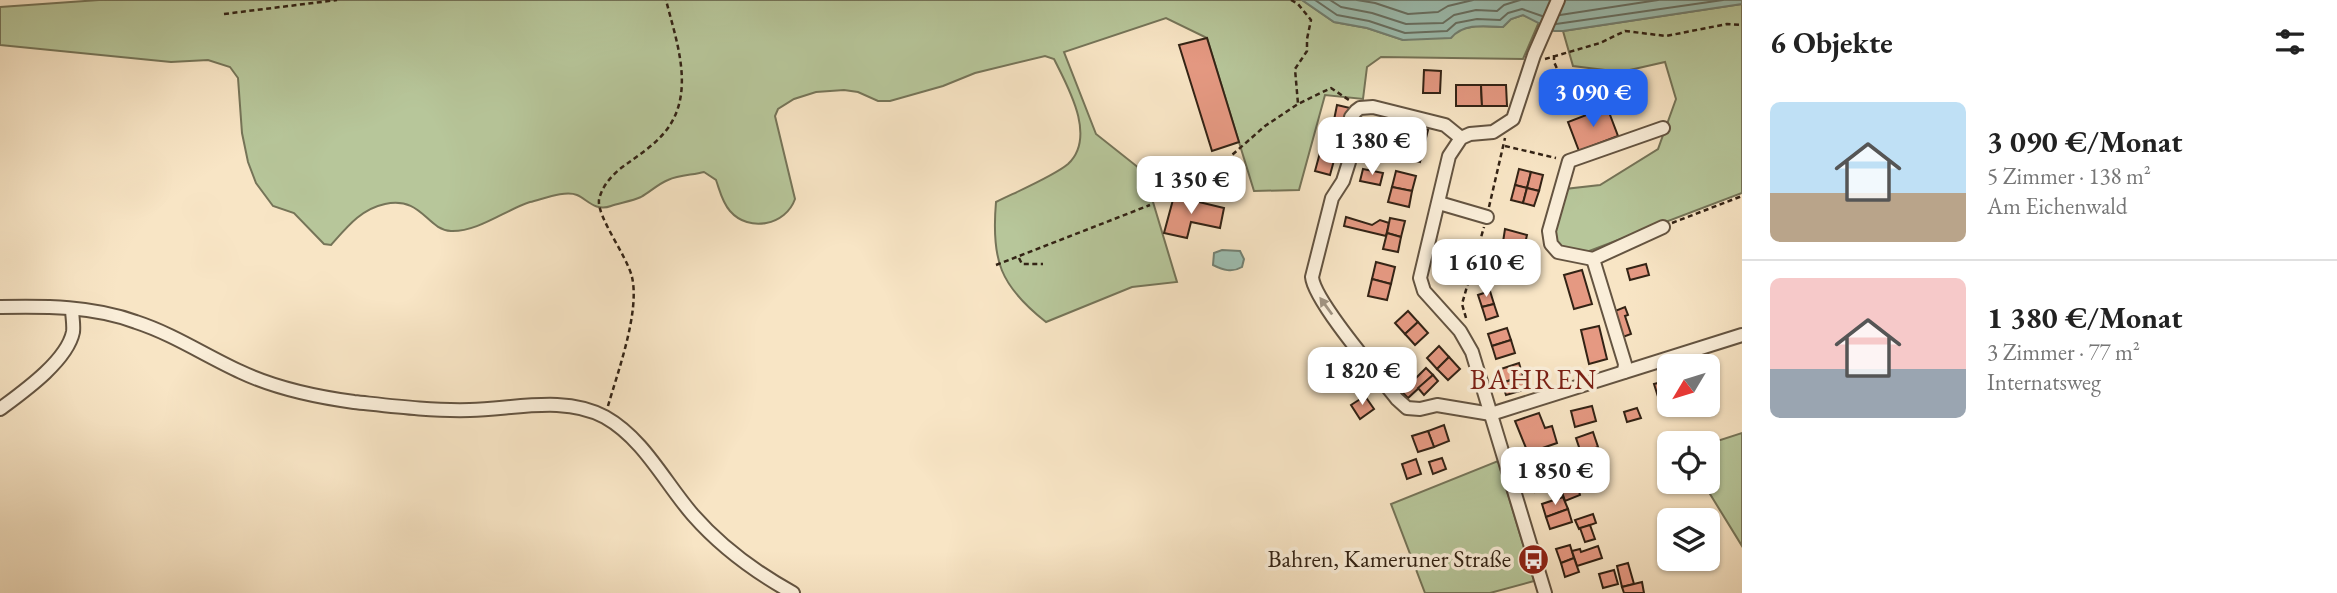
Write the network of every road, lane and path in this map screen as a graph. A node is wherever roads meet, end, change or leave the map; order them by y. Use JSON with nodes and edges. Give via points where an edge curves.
{"nodes":[{"id":1,"x":337,"y":0,"type":"edge"},
{"id":2,"x":666,"y":0,"type":"edge"},
{"id":3,"x":1291,"y":0,"type":"edge"},
{"id":4,"x":1558,"y":0,"type":"edge"},
{"id":5,"x":224,"y":14,"type":"dead end"},
{"id":6,"x":1742,"y":25,"type":"edge"},
{"id":7,"x":1554,"y":55,"type":"junction"},
{"id":8,"x":1533,"y":59,"type":"junction"},
{"id":9,"x":1563,"y":77,"type":"dead end"},
{"id":10,"x":1298,"y":104,"type":"junction"},
{"id":11,"x":1360,"y":108,"type":"junction"},
{"id":12,"x":1663,"y":128,"type":"dead end"},
{"id":13,"x":1461,"y":138,"type":"junction"},
{"id":14,"x":1569,"y":161,"type":"junction"},
{"id":15,"x":1207,"y":177,"type":"dead end"},
{"id":16,"x":1742,"y":196,"type":"edge"},
{"id":17,"x":1438,"y":203,"type":"junction"},
{"id":18,"x":1150,"y":205,"type":"dead end"},
{"id":19,"x":1487,"y":217,"type":"junction"},
{"id":20,"x":1663,"y":227,"type":"joint"},
{"id":21,"x":1019,"y":258,"type":"junction"},
{"id":22,"x":1593,"y":259,"type":"junction"},
{"id":23,"x":1044,"y":264,"type":"dead end"},
{"id":24,"x":996,"y":265,"type":"dead end"},
{"id":25,"x":0,"y":307,"type":"edge"},
{"id":26,"x":72,"y":309,"type":"junction"},
{"id":27,"x":1468,"y":325,"type":"dead end"},
{"id":28,"x":1742,"y":335,"type":"edge"},
{"id":29,"x":1624,"y":372,"type":"junction"},
{"id":30,"x":0,"y":409,"type":"edge"},
{"id":31,"x":1491,"y":414,"type":"junction"},
{"id":32,"x":606,"y":417,"type":"junction"},
{"id":33,"x":793,"y":593,"type":"edge"},
{"id":34,"x":1545,"y":593,"type":"edge"}],
"edges":[{"from":1,"to":5,"type":"path"},
{"from":2,"to":32,"type":"path","via":[[682,78],[676,115],[654,143],[606,184],[599,201],[604,221],[632,275],[635,294]]},
{"from":3,"to":10,"type":"path","via":[[1311,20],[1307,51],[1295,69]]},
{"from":4,"to":8,"type":"street"},
{"from":6,"to":7,"type":"path","via":[[1666,36],[1625,31]]},
{"from":7,"to":8,"type":"path"},
{"from":7,"to":9,"type":"path"},
{"from":8,"to":13,"type":"street","via":[[1513,119],[1493,132]]},
{"from":10,"to":11,"type":"path","via":[[1331,88]]},
{"from":10,"to":15,"type":"path"},
{"from":11,"to":13,"type":"street","via":[[1373,107],[1445,125]]},
{"from":31,"to":11,"type":"street","one_way":true,"via":[[1437,405],[1407,408],[1313,287],[1311,277],[1325,222],[1349,162],[1351,117]]},
{"from":12,"to":14,"type":"street"},
{"from":13,"to":17,"type":"street","via":[[1448,156]]},
{"from":14,"to":19,"type":"path","via":[[1505,146]]},
{"from":14,"to":22,"type":"street","via":[[1549,231],[1551,244],[1558,252]]},
{"from":16,"to":20,"type":"path"},
{"from":17,"to":19,"type":"street"},
{"from":17,"to":31,"type":"street","via":[[1420,278],[1424,291],[1460,331],[1472,352]]},
{"from":18,"to":21,"type":"path"},
{"from":19,"to":27,"type":"path","via":[[1462,304]]},
{"from":20,"to":22,"type":"street"},
{"from":21,"to":23,"type":"path","via":[[1022,264]]},
{"from":21,"to":24,"type":"path"},
{"from":22,"to":29,"type":"street"},
{"from":25,"to":26,"type":"street"},
{"from":26,"to":30,"type":"street","via":[[73,332],[60,356]]},
{"from":26,"to":32,"type":"street","via":[[138,322],[244,374],[304,392],[432,409],[559,405]]},
{"from":28,"to":29,"type":"street"},
{"from":29,"to":31,"type":"street"},
{"from":31,"to":34,"type":"street"},
{"from":32,"to":33,"type":"street","via":[[628,433],[715,538],[744,563]]}]}
